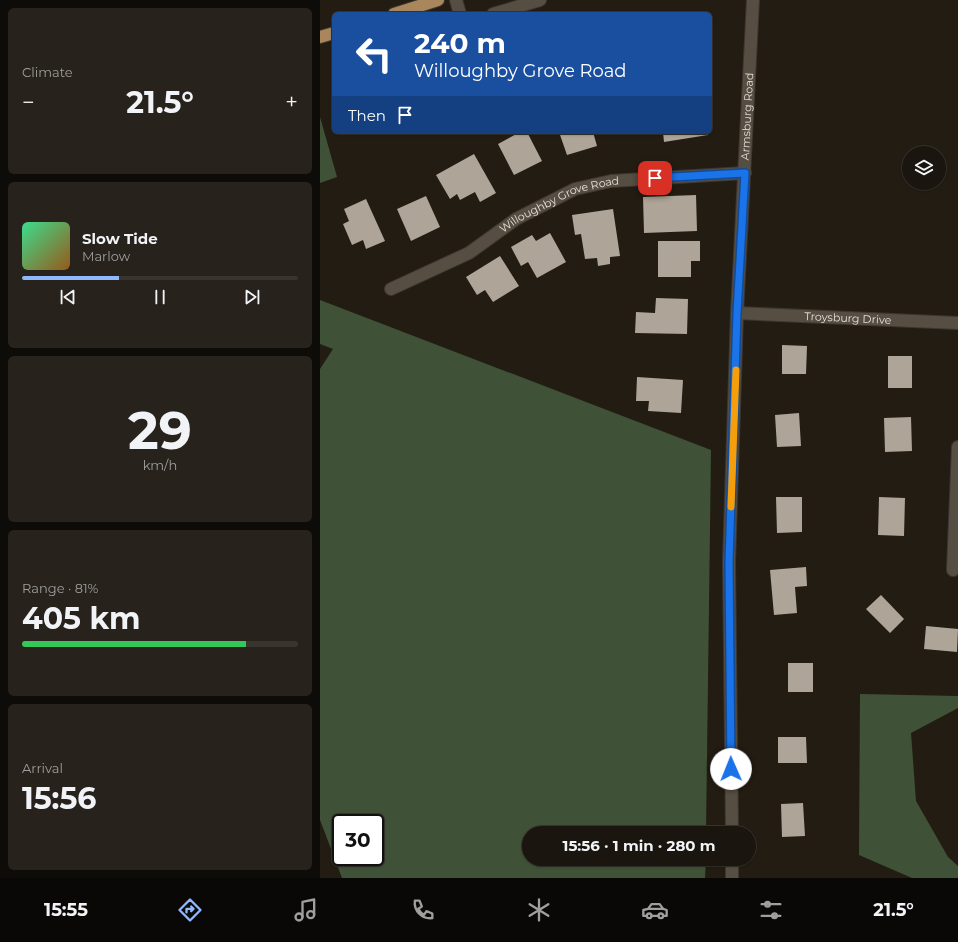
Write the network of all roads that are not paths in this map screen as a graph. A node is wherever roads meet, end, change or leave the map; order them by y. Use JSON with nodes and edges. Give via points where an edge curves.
{"nodes":[{"id":1,"x":438,"y":0,"type":"edge"},
{"id":2,"x":456,"y":0,"type":"edge"},
{"id":3,"x":540,"y":0,"type":"edge"},
{"id":4,"x":753,"y":0,"type":"edge"},
{"id":5,"x":400,"y":12,"type":"edge"},
{"id":6,"x":459,"y":12,"type":"edge"},
{"id":7,"x":500,"y":12,"type":"edge"},
{"id":8,"x":332,"y":34,"type":"edge"},
{"id":9,"x":320,"y":37,"type":"edge"},
{"id":10,"x":745,"y":173,"type":"junction"},
{"id":11,"x":391,"y":289,"type":"dead end"},
{"id":12,"x":737,"y":313,"type":"junction"},
{"id":13,"x":958,"y":323,"type":"edge"},
{"id":14,"x":958,"y":447,"type":"edge"},
{"id":15,"x":953,"y":570,"type":"dead end"},
{"id":16,"x":732,"y":826,"type":"edge"},
{"id":17,"x":732,"y":866,"type":"edge"},
{"id":18,"x":732,"y":878,"type":"edge"}],
"edges":[{"from":1,"to":5,"type":"main road"},
{"from":2,"to":6,"type":"street"},
{"from":3,"to":7,"type":"street"},
{"from":4,"to":10,"type":"street","name":"Armsburg Road"},
{"from":8,"to":9,"type":"main road"},
{"from":10,"to":11,"type":"street","name":"Willoughby Grove Road","via":[[611,181],[575,190],[516,219],[469,253]]},
{"from":10,"to":12,"type":"street","name":"Armsburg Road"},
{"from":12,"to":13,"type":"street","name":"Troysburg Drive"},
{"from":12,"to":16,"type":"street","name":"Armsburg Road","via":[[729,562]]},
{"from":14,"to":15,"type":"street"},
{"from":17,"to":18,"type":"street"}]}
